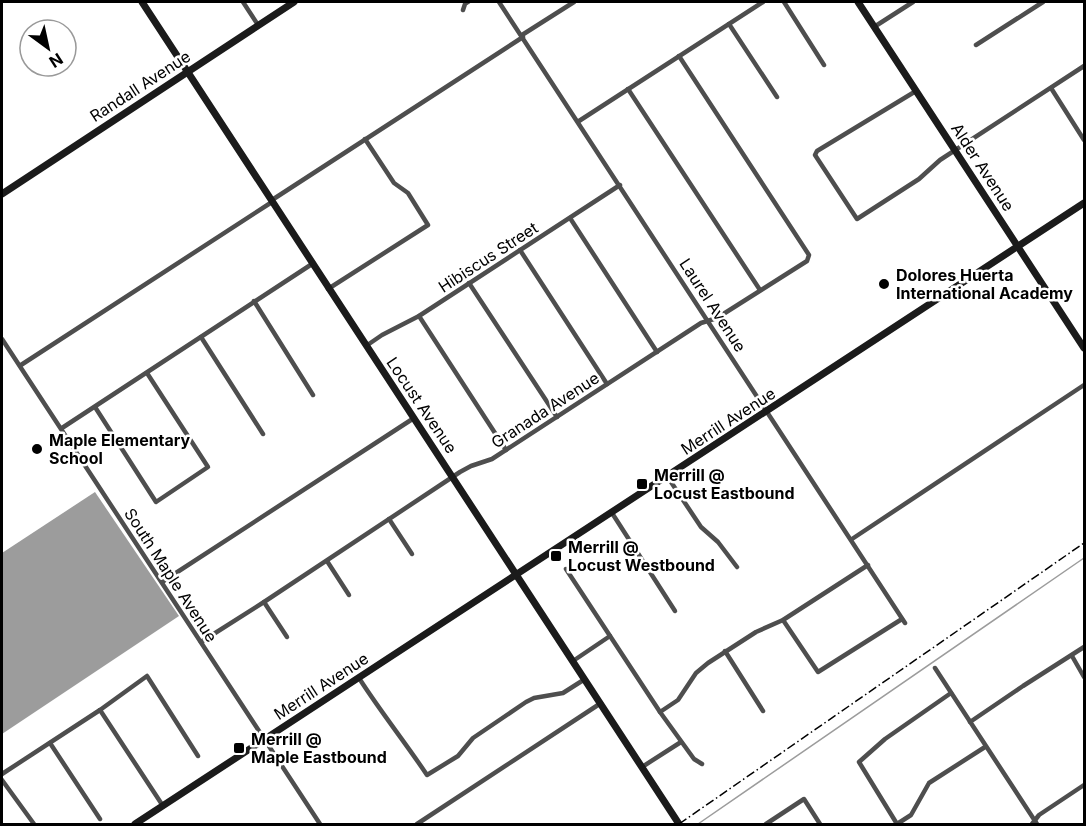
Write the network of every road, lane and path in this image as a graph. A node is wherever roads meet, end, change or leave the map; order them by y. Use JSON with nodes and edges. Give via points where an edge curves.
{"nodes":[{"id":1,"x":142,"y":2,"type":"edge"},
{"id":2,"x":243,"y":2,"type":"edge"},
{"id":3,"x":294,"y":2,"type":"edge"},
{"id":4,"x":468,"y":2,"type":"edge"},
{"id":5,"x":500,"y":2,"type":"edge"},
{"id":6,"x":574,"y":2,"type":"edge"},
{"id":7,"x":763,"y":2,"type":"edge"},
{"id":8,"x":784,"y":2,"type":"edge"},
{"id":9,"x":858,"y":2,"type":"edge"},
{"id":10,"x":913,"y":2,"type":"edge"},
{"id":11,"x":1043,"y":2,"type":"edge"},
{"id":12,"x":463,"y":10,"type":"dead end"},
{"id":13,"x":729,"y":24,"type":"junction"},
{"id":14,"x":258,"y":25,"type":"junction"},
{"id":15,"x":874,"y":27,"type":"junction"},
{"id":16,"x":522,"y":36,"type":"junction"},
{"id":17,"x":976,"y":45,"type":"dead end"},
{"id":18,"x":679,"y":56,"type":"junction"},
{"id":19,"x":824,"y":65,"type":"dead end"},
{"id":20,"x":1084,"y":66,"type":"edge"},
{"id":21,"x":188,"y":71,"type":"junction"},
{"id":22,"x":1051,"y":88,"type":"junction"},
{"id":23,"x":628,"y":89,"type":"junction"},
{"id":24,"x":916,"y":90,"type":"junction"},
{"id":25,"x":777,"y":97,"type":"dead end"},
{"id":26,"x":579,"y":121,"type":"junction"},
{"id":27,"x":365,"y":139,"type":"junction"},
{"id":28,"x":1084,"y":140,"type":"edge"},
{"id":29,"x":956,"y":150,"type":"junction"},
{"id":30,"x":620,"y":185,"type":"junction"},
{"id":31,"x":2,"y":194,"type":"edge"},
{"id":32,"x":272,"y":201,"type":"junction"},
{"id":33,"x":1084,"y":203,"type":"edge"},
{"id":34,"x":570,"y":218,"type":"junction"},
{"id":35,"x":1018,"y":246,"type":"junction"},
{"id":36,"x":520,"y":250,"type":"junction"},
{"id":37,"x":312,"y":264,"type":"junction"},
{"id":38,"x":469,"y":283,"type":"junction"},
{"id":39,"x":328,"y":289,"type":"junction"},
{"id":40,"x":760,"y":290,"type":"junction"},
{"id":41,"x":254,"y":302,"type":"junction"},
{"id":42,"x":419,"y":316,"type":"junction"},
{"id":43,"x":708,"y":320,"type":"junction"},
{"id":44,"x":201,"y":337,"type":"junction"},
{"id":45,"x":2,"y":339,"type":"edge"},
{"id":46,"x":366,"y":346,"type":"junction"},
{"id":47,"x":1084,"y":348,"type":"edge"},
{"id":48,"x":657,"y":352,"type":"junction"},
{"id":49,"x":21,"y":365,"type":"junction"},
{"id":50,"x":147,"y":373,"type":"junction"},
{"id":51,"x":607,"y":384,"type":"junction"},
{"id":52,"x":1084,"y":385,"type":"edge"},
{"id":53,"x":314,"y":395,"type":"dead end"},
{"id":54,"x":95,"y":407,"type":"junction"},
{"id":55,"x":768,"y":411,"type":"junction"},
{"id":56,"x":557,"y":417,"type":"junction"},
{"id":57,"x":414,"y":418,"type":"junction"},
{"id":58,"x":62,"y":428,"type":"junction"},
{"id":59,"x":262,"y":434,"type":"dead end"},
{"id":60,"x":506,"y":450,"type":"junction"},
{"id":61,"x":667,"y":476,"type":"junction"},
{"id":62,"x":453,"y":477,"type":"junction"},
{"id":63,"x":612,"y":513,"type":"junction"},
{"id":64,"x":389,"y":519,"type":"junction"},
{"id":65,"x":852,"y":539,"type":"junction"},
{"id":66,"x":412,"y":554,"type":"dead end"},
{"id":67,"x":327,"y":561,"type":"junction"},
{"id":68,"x":868,"y":565,"type":"junction"},
{"id":69,"x":737,"y":567,"type":"dead end"},
{"id":70,"x":566,"y":569,"type":"dead end"},
{"id":71,"x":517,"y":575,"type":"junction"},
{"id":72,"x":162,"y":582,"type":"junction"},
{"id":73,"x":349,"y":595,"type":"dead end"},
{"id":74,"x":264,"y":602,"type":"junction"},
{"id":75,"x":675,"y":611,"type":"dead end"},
{"id":76,"x":783,"y":620,"type":"junction"},
{"id":77,"x":610,"y":636,"type":"junction"},
{"id":78,"x":287,"y":637,"type":"dead end"},
{"id":79,"x":201,"y":642,"type":"junction"},
{"id":80,"x":1084,"y":647,"type":"edge"},
{"id":81,"x":726,"y":651,"type":"junction"},
{"id":82,"x":1072,"y":656,"type":"junction"},
{"id":83,"x":573,"y":661,"type":"junction"},
{"id":84,"x":934,"y":668,"type":"dead end"},
{"id":85,"x":1084,"y":677,"type":"edge"},
{"id":86,"x":359,"y":678,"type":"junction"},
{"id":87,"x":585,"y":680,"type":"junction"},
{"id":88,"x":951,"y":693,"type":"junction"},
{"id":89,"x":601,"y":703,"type":"junction"},
{"id":90,"x":100,"y":710,"type":"junction"},
{"id":91,"x":763,"y":711,"type":"dead end"},
{"id":92,"x":660,"y":712,"type":"junction"},
{"id":93,"x":970,"y":722,"type":"junction"},
{"id":94,"x":265,"y":739,"type":"junction"},
{"id":95,"x":681,"y":742,"type":"junction"},
{"id":96,"x":50,"y":743,"type":"junction"},
{"id":97,"x":985,"y":747,"type":"junction"},
{"id":98,"x":198,"y":756,"type":"dead end"},
{"id":99,"x":702,"y":764,"type":"dead end"},
{"id":100,"x":642,"y":767,"type":"junction"},
{"id":101,"x":2,"y":774,"type":"edge"},
{"id":102,"x":2,"y":780,"type":"edge"},
{"id":103,"x":1084,"y":785,"type":"edge"},
{"id":104,"x":163,"y":806,"type":"junction"},
{"id":105,"x":100,"y":819,"type":"dead end"},
{"id":106,"x":1034,"y":823,"type":"edge"},
{"id":107,"x":897,"y":824,"type":"edge"},
{"id":108,"x":33,"y":825,"type":"edge"},
{"id":109,"x":135,"y":825,"type":"edge"},
{"id":110,"x":320,"y":825,"type":"edge"},
{"id":111,"x":417,"y":825,"type":"edge"},
{"id":112,"x":679,"y":825,"type":"edge"},
{"id":113,"x":766,"y":825,"type":"edge"},
{"id":114,"x":820,"y":825,"type":"edge"}],
"edges":[{"from":1,"to":21,"type":"main road","name":"Locust Avenue"},
{"from":2,"to":14,"type":"street"},
{"from":3,"to":14,"type":"main road","name":"Randall Avenue"},
{"from":4,"to":12,"type":"street"},
{"from":5,"to":16,"type":"street","name":"Laurel Avenue"},
{"from":6,"to":16,"type":"street"},
{"from":7,"to":13,"type":"street"},
{"from":8,"to":19,"type":"street"},
{"from":9,"to":15,"type":"main road","name":"Alder Avenue"},
{"from":10,"to":15,"type":"street"},
{"from":11,"to":17,"type":"street"},
{"from":13,"to":18,"type":"street"},
{"from":13,"to":25,"type":"street"},
{"from":14,"to":21,"type":"main road","name":"Randall Avenue"},
{"from":15,"to":24,"type":"main road","name":"Alder Avenue"},
{"from":16,"to":26,"type":"street","name":"Laurel Avenue"},
{"from":16,"to":27,"type":"street"},
{"from":18,"to":23,"type":"street"},
{"from":18,"to":40,"type":"street","name":"Granada Avenue","via":[[808,255],[807,261]]},
{"from":20,"to":22,"type":"street"},
{"from":21,"to":31,"type":"main road","name":"Randall Avenue"},
{"from":21,"to":32,"type":"main road","name":"Locust Avenue"},
{"from":22,"to":28,"type":"street"},
{"from":22,"to":29,"type":"street"},
{"from":23,"to":26,"type":"street"},
{"from":23,"to":40,"type":"street"},
{"from":24,"to":29,"type":"main road","name":"Alder Avenue"},
{"from":24,"to":29,"type":"street","via":[[815,155],[857,219],[924,176]]},
{"from":26,"to":30,"type":"street","name":"Laurel Avenue"},
{"from":27,"to":32,"type":"street"},
{"from":27,"to":39,"type":"street","via":[[428,225]]},
{"from":29,"to":35,"type":"main road","name":"Alder Avenue"},
{"from":30,"to":34,"type":"street","name":"Hibiscus Street"},
{"from":30,"to":43,"type":"street","name":"Laurel Avenue"},
{"from":32,"to":37,"type":"main road","name":"Locust Avenue"},
{"from":32,"to":49,"type":"street"},
{"from":33,"to":35,"type":"main road","name":"Merrill Avenue"},
{"from":34,"to":36,"type":"street","name":"Hibiscus Street"},
{"from":34,"to":48,"type":"street"},
{"from":35,"to":47,"type":"main road","name":"Alder Avenue"},
{"from":35,"to":55,"type":"main road","name":"Merrill Avenue"},
{"from":36,"to":38,"type":"street","name":"Hibiscus Street"},
{"from":36,"to":51,"type":"street"},
{"from":37,"to":39,"type":"main road","name":"Locust Avenue"},
{"from":37,"to":41,"type":"street"},
{"from":38,"to":42,"type":"street","name":"Hibiscus Street"},
{"from":38,"to":56,"type":"street"},
{"from":39,"to":46,"type":"main road","name":"Locust Avenue"},
{"from":40,"to":43,"type":"street","name":"Granada Avenue"},
{"from":41,"to":44,"type":"street"},
{"from":41,"to":53,"type":"street"},
{"from":42,"to":46,"type":"street","name":"Hibiscus Street"},
{"from":42,"to":60,"type":"street"},
{"from":43,"to":48,"type":"street","name":"Granada Avenue"},
{"from":43,"to":55,"type":"street","name":"Laurel Avenue"},
{"from":44,"to":50,"type":"street"},
{"from":44,"to":59,"type":"street"},
{"from":45,"to":49,"type":"street","name":"South Maple Avenue"},
{"from":46,"to":57,"type":"main road","name":"Locust Avenue"},
{"from":48,"to":51,"type":"street","name":"Granada Avenue"},
{"from":49,"to":58,"type":"street","name":"South Maple Avenue"},
{"from":50,"to":54,"type":"street"},
{"from":50,"to":54,"type":"street","via":[[208,467],[156,502]]},
{"from":51,"to":56,"type":"street","name":"Granada Avenue"},
{"from":52,"to":65,"type":"street"},
{"from":54,"to":58,"type":"street"},
{"from":55,"to":61,"type":"main road","name":"Merrill Avenue"},
{"from":55,"to":65,"type":"street","name":"Laurel Avenue"},
{"from":56,"to":60,"type":"street","name":"Granada Avenue"},
{"from":57,"to":62,"type":"main road","name":"Locust Avenue"},
{"from":57,"to":72,"type":"street"},
{"from":58,"to":72,"type":"street","name":"South Maple Avenue"},
{"from":60,"to":62,"type":"street","name":"Granada Avenue"},
{"from":61,"to":63,"type":"main road","name":"Merrill Avenue"},
{"from":61,"to":69,"type":"street","via":[[701,527]]},
{"from":62,"to":64,"type":"street","name":"Granada Avenue"},
{"from":62,"to":71,"type":"main road","name":"Locust Avenue"},
{"from":63,"to":71,"type":"main road","name":"Merrill Avenue"},
{"from":63,"to":75,"type":"street"},
{"from":64,"to":66,"type":"street"},
{"from":64,"to":67,"type":"street","name":"Granada Avenue"},
{"from":65,"to":68,"type":"street","name":"Laurel Avenue"},
{"from":67,"to":73,"type":"street"},
{"from":67,"to":74,"type":"street","name":"Granada Avenue"},
{"from":68,"to":76,"type":"street"},
{"from":68,"to":76,"type":"street","name":"Laurel Avenue","via":[[904,621],[818,672]]},
{"from":70,"to":77,"type":"street"},
{"from":71,"to":83,"type":"main road","name":"Locust Avenue"},
{"from":71,"to":86,"type":"main road","name":"Merrill Avenue"},
{"from":72,"to":79,"type":"street","name":"South Maple Avenue"},
{"from":74,"to":78,"type":"street"},
{"from":74,"to":79,"type":"street","name":"Granada Avenue"},
{"from":76,"to":81,"type":"street"},
{"from":77,"to":83,"type":"street"},
{"from":77,"to":92,"type":"street"},
{"from":79,"to":94,"type":"street","name":"South Maple Avenue"},
{"from":80,"to":82,"type":"street"},
{"from":81,"to":91,"type":"street"},
{"from":81,"to":92,"type":"street","via":[[696,673],[678,700]]},
{"from":82,"to":85,"type":"street"},
{"from":82,"to":93,"type":"street"},
{"from":83,"to":87,"type":"main road","name":"Locust Avenue"},
{"from":84,"to":88,"type":"street"},
{"from":86,"to":87,"type":"street","via":[[427,775],[458,756],[473,738],[526,702],[563,693]]},
{"from":86,"to":94,"type":"main road","name":"Merrill Avenue"},
{"from":87,"to":89,"type":"main road","name":"Locust Avenue"},
{"from":88,"to":93,"type":"street"},
{"from":88,"to":107,"type":"street","via":[[859,762]]},
{"from":89,"to":100,"type":"main road","name":"Locust Avenue"},
{"from":89,"to":111,"type":"street"},
{"from":90,"to":96,"type":"street"},
{"from":90,"to":98,"type":"street","via":[[147,676]]},
{"from":90,"to":104,"type":"street"},
{"from":92,"to":95,"type":"street"},
{"from":93,"to":97,"type":"street"},
{"from":94,"to":104,"type":"main road","name":"Merrill Avenue"},
{"from":94,"to":110,"type":"street","name":"South Maple Avenue"},
{"from":95,"to":99,"type":"street"},
{"from":95,"to":100,"type":"street"},
{"from":96,"to":101,"type":"street"},
{"from":96,"to":105,"type":"street"},
{"from":97,"to":106,"type":"street"},
{"from":97,"to":107,"type":"street","via":[[929,783],[911,815]]},
{"from":100,"to":112,"type":"main road","name":"Locust Avenue"},
{"from":102,"to":108,"type":"street"},
{"from":103,"to":106,"type":"street","via":[[1039,815]]},
{"from":104,"to":109,"type":"main road","name":"Merrill Avenue"},
{"from":113,"to":114,"type":"street","via":[[804,800]]}]}
